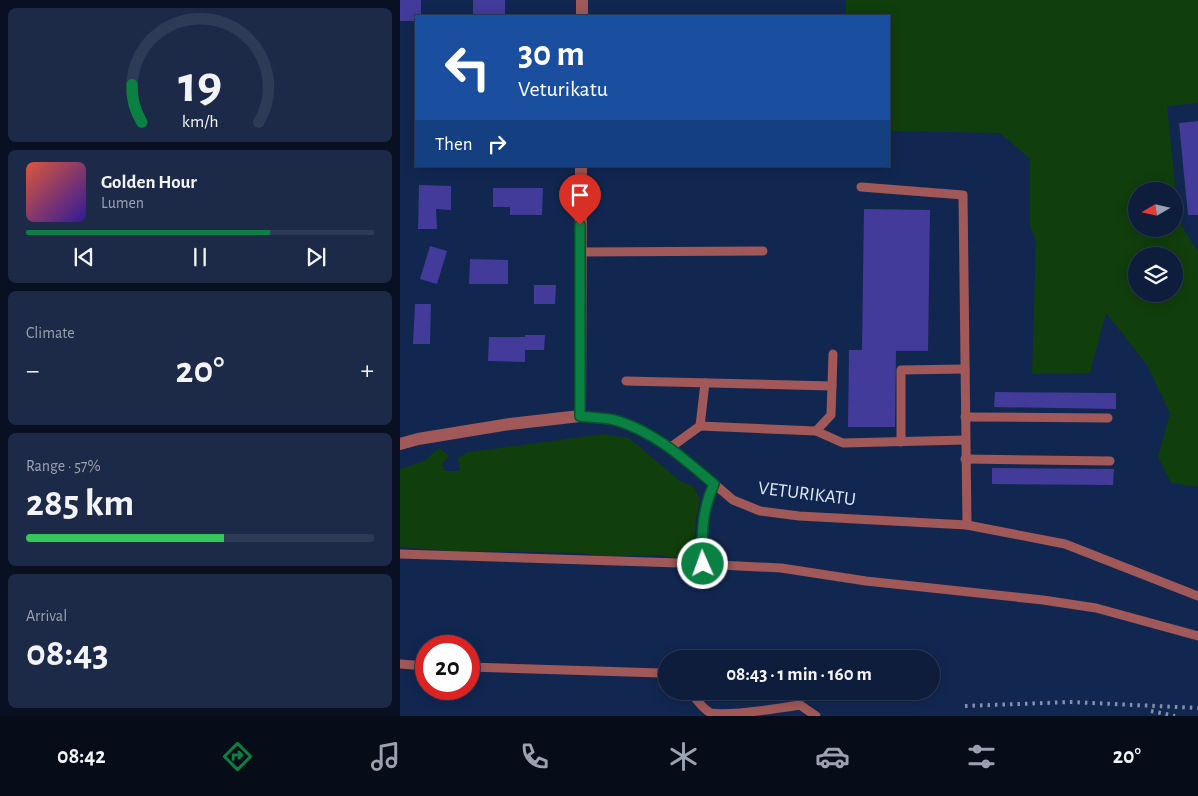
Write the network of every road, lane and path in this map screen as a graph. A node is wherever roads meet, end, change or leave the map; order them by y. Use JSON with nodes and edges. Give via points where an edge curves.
{"nodes":[{"id":1,"x":582,"y":0,"type":"edge"},
{"id":2,"x":582,"y":15,"type":"edge"},
{"id":3,"x":581,"y":167,"type":"edge"},
{"id":4,"x":861,"y":187,"type":"dead end"},
{"id":5,"x":763,"y":251,"type":"dead end"},
{"id":6,"x":580,"y":252,"type":"junction"},
{"id":7,"x":833,"y":354,"type":"dead end"},
{"id":8,"x":965,"y":369,"type":"junction"},
{"id":9,"x":626,"y":380,"type":"dead end"},
{"id":10,"x":705,"y":383,"type":"junction"},
{"id":11,"x":832,"y":386,"type":"junction"},
{"id":12,"x":580,"y":416,"type":"junction"},
{"id":13,"x":965,"y":417,"type":"junction"},
{"id":14,"x":1108,"y":418,"type":"dead end"},
{"id":15,"x":700,"y":426,"type":"junction"},
{"id":16,"x":816,"y":431,"type":"junction"},
{"id":17,"x":965,"y":440,"type":"junction"},
{"id":18,"x":901,"y":442,"type":"junction"},
{"id":19,"x":400,"y":444,"type":"edge"},
{"id":20,"x":671,"y":447,"type":"junction"},
{"id":21,"x":966,"y":459,"type":"junction"},
{"id":22,"x":1110,"y":461,"type":"dead end"},
{"id":23,"x":714,"y":484,"type":"junction"},
{"id":24,"x":967,"y":525,"type":"junction"},
{"id":25,"x":400,"y":554,"type":"edge"},
{"id":26,"x":703,"y":564,"type":"junction"},
{"id":27,"x":1198,"y":596,"type":"edge"},
{"id":28,"x":1198,"y":636,"type":"edge"},
{"id":29,"x":400,"y":664,"type":"edge"},
{"id":30,"x":415,"y":665,"type":"edge"},
{"id":31,"x":480,"y":667,"type":"edge"},
{"id":32,"x":658,"y":673,"type":"edge"},
{"id":33,"x":696,"y":700,"type":"edge"},
{"id":34,"x":816,"y":716,"type":"edge"}],
"edges":[{"from":1,"to":2,"type":"street"},
{"from":3,"to":6,"type":"street"},
{"from":4,"to":8,"type":"lane","via":[[963,195]]},
{"from":5,"to":6,"type":"lane"},
{"from":6,"to":12,"type":"street"},
{"from":7,"to":11,"type":"lane"},
{"from":8,"to":13,"type":"lane"},
{"from":8,"to":18,"type":"lane","via":[[901,370]]},
{"from":9,"to":10,"type":"lane"},
{"from":10,"to":11,"type":"lane"},
{"from":10,"to":15,"type":"lane"},
{"from":11,"to":16,"type":"lane","via":[[831,415]]},
{"from":12,"to":19,"type":"street","name":"VETURIKATU"},
{"from":12,"to":20,"type":"lane","name":"VETURIKATU","via":[[617,421]]},
{"from":13,"to":14,"type":"lane"},
{"from":13,"to":17,"type":"lane"},
{"from":15,"to":16,"type":"lane"},
{"from":15,"to":20,"type":"lane"},
{"from":16,"to":18,"type":"lane","via":[[843,444]]},
{"from":17,"to":18,"type":"lane"},
{"from":17,"to":21,"type":"lane"},
{"from":20,"to":23,"type":"lane","name":"VETURIKATU"},
{"from":21,"to":22,"type":"lane"},
{"from":21,"to":24,"type":"lane"},
{"from":23,"to":24,"type":"lane","name":"VETURIKATU","via":[[733,500],[760,511]]},
{"from":23,"to":26,"type":"lane","via":[[706,500],[703,519]]},
{"from":24,"to":27,"type":"lane","name":"VETURIKATU","via":[[1065,544]]},
{"from":25,"to":26,"type":"lane"},
{"from":26,"to":28,"type":"lane","via":[[781,568],[866,581],[1043,600],[1096,608]]},
{"from":29,"to":30,"type":"lane"},
{"from":31,"to":32,"type":"lane"},
{"from":33,"to":34,"type":"lane","via":[[712,714],[728,716],[800,705]]}]}
